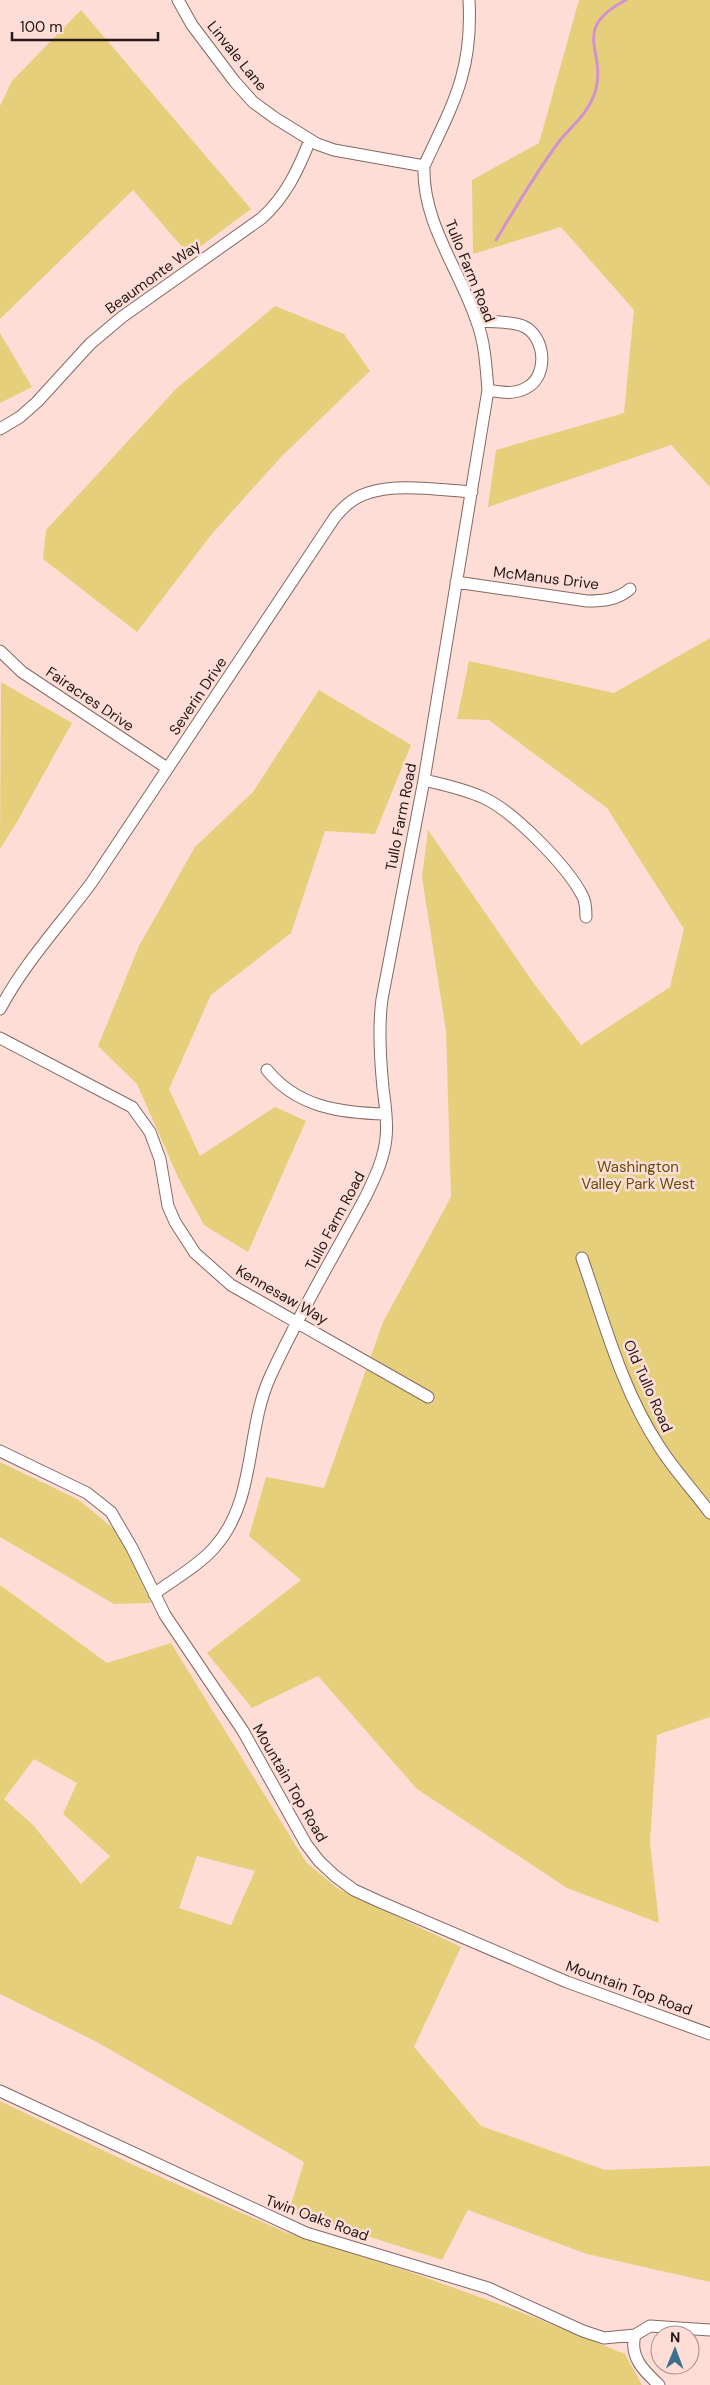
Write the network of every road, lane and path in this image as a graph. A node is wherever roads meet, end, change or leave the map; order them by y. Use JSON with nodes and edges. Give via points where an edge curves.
{"nodes":[{"id":1,"x":178,"y":0,"type":"edge"},
{"id":2,"x":469,"y":0,"type":"edge"},
{"id":3,"x":310,"y":140,"type":"junction"},
{"id":4,"x":424,"y":166,"type":"junction"},
{"id":5,"x":477,"y":321,"type":"junction"},
{"id":6,"x":488,"y":390,"type":"junction"},
{"id":7,"x":0,"y":429,"type":"edge"},
{"id":8,"x":472,"y":492,"type":"junction"},
{"id":9,"x":456,"y":582,"type":"junction"},
{"id":10,"x":630,"y":589,"type":"dead end"},
{"id":11,"x":0,"y":651,"type":"edge"},
{"id":12,"x":168,"y":768,"type":"junction"},
{"id":13,"x":424,"y":780,"type":"junction"},
{"id":14,"x":586,"y":917,"type":"dead end"},
{"id":15,"x":0,"y":1009,"type":"edge"},
{"id":16,"x":0,"y":1038,"type":"edge"},
{"id":17,"x":267,"y":1070,"type":"dead end"},
{"id":18,"x":386,"y":1114,"type":"junction"},
{"id":19,"x":582,"y":1258,"type":"dead end"},
{"id":20,"x":298,"y":1322,"type":"junction"},
{"id":21,"x":428,"y":1398,"type":"dead end"},
{"id":22,"x":0,"y":1451,"type":"edge"},
{"id":23,"x":710,"y":1513,"type":"edge"},
{"id":24,"x":154,"y":1594,"type":"junction"},
{"id":25,"x":710,"y":2034,"type":"edge"},
{"id":26,"x":0,"y":2091,"type":"edge"},
{"id":27,"x":710,"y":2330,"type":"edge"},
{"id":28,"x":635,"y":2335,"type":"junction"},
{"id":29,"x":659,"y":2385,"type":"edge"}],
"edges":[{"from":1,"to":3,"type":"street","name":"Linvale Lane","via":[[192,25],[253,102]]},
{"from":2,"to":4,"type":"street","name":"Tullo Farm Road","via":[[471,31],[462,80]]},
{"from":3,"to":4,"type":"street","name":"Linvale Lane","via":[[334,150]]},
{"from":3,"to":7,"type":"street","name":"Beaumonte Way","via":[[290,186],[272,209],[122,317],[90,344],[37,402]]},
{"from":4,"to":5,"type":"street","name":"Tullo Farm Road","via":[[426,198],[432,217]]},
{"from":5,"to":6,"type":"street","name":"Tullo Farm Road"},
{"from":5,"to":6,"type":"street","via":[[523,326],[536,338],[541,349],[540,374],[533,384],[516,392]]},
{"from":6,"to":8,"type":"street","name":"Tullo Farm Road"},
{"from":8,"to":9,"type":"street","name":"Tullo Farm Road"},
{"from":8,"to":12,"type":"street","name":"Severin Drive","via":[[393,488],[375,491],[350,502],[335,517]]},
{"from":9,"to":10,"type":"street","name":"McManus Drive","via":[[587,601],[621,597]]},
{"from":9,"to":13,"type":"street","name":"Tullo Farm Road"},
{"from":11,"to":12,"type":"street","name":"Fairacres Drive","via":[[22,672]]},
{"from":12,"to":15,"type":"street","name":"Severin Drive","via":[[92,882],[30,960]]},
{"from":13,"to":14,"type":"street","via":[[485,798],[520,822],[583,895]]},
{"from":13,"to":18,"type":"street","name":"Tullo Farm Road","via":[[379,1021]]},
{"from":16,"to":20,"type":"street","name":"Kennesaw Way","via":[[132,1107],[150,1132],[175,1222],[196,1253],[231,1285]]},
{"from":17,"to":18,"type":"street","via":[[289,1091],[322,1107],[347,1113]]},
{"from":18,"to":20,"type":"street","name":"Tullo Farm Road","via":[[387,1136],[379,1168]]},
{"from":19,"to":23,"type":"street","name":"Old Tullo Road","via":[[620,1367],[645,1422],[659,1446]]},
{"from":20,"to":21,"type":"street","name":"Kennesaw Way"},
{"from":20,"to":24,"type":"street","name":"Tullo Farm Road","via":[[269,1378],[258,1411],[245,1485],[235,1516],[206,1556]]},
{"from":22,"to":24,"type":"street","name":"Mountain Top Road","via":[[103,1504],[119,1524]]},
{"from":24,"to":25,"type":"street","name":"Mountain Top Road","via":[[243,1731],[306,1844],[335,1876],[354,1890],[378,1901],[560,1979]]},
{"from":26,"to":28,"type":"street","name":"Twin Oaks Road","via":[[306,2233],[488,2288],[583,2332],[604,2338]]},
{"from":27,"to":28,"type":"street","name":"Twin Oaks Road","via":[[650,2326]]},
{"from":28,"to":29,"type":"street","via":[[634,2353],[641,2368]]}]}
